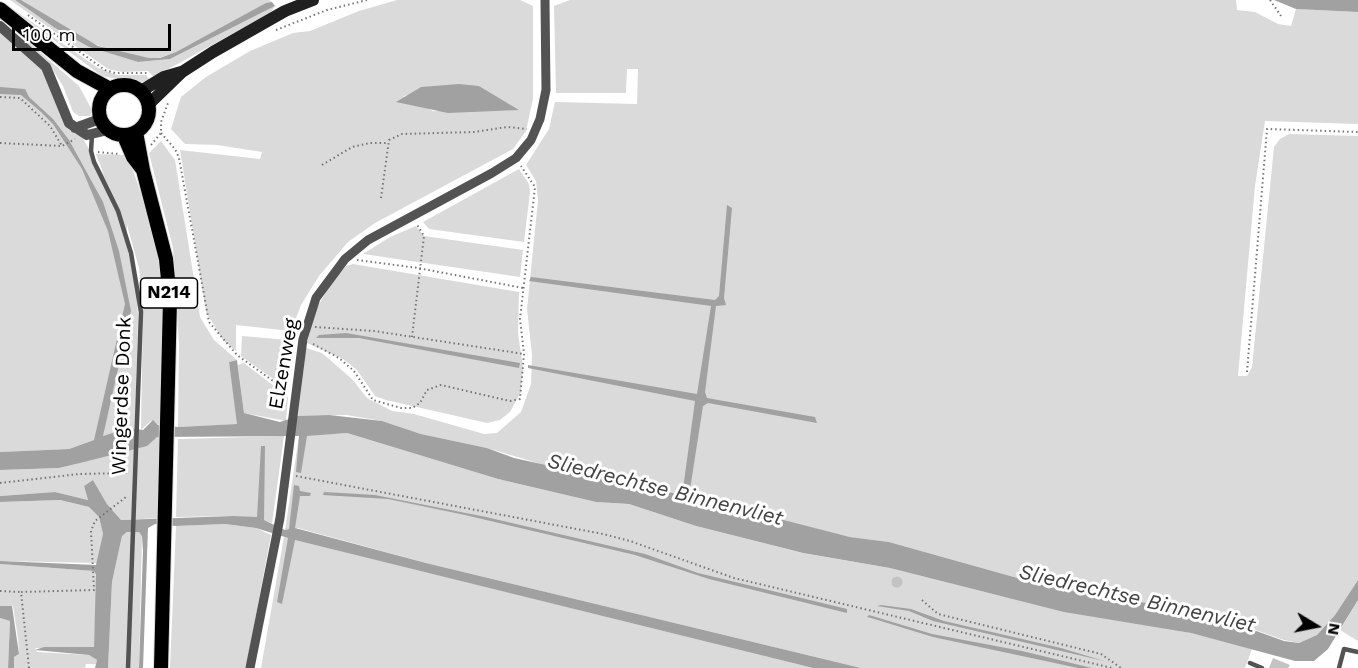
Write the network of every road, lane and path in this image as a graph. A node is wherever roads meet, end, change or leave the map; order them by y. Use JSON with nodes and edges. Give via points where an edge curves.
{"nodes":[{"id":1,"x":313,"y":0,"type":"edge"},
{"id":2,"x":367,"y":0,"type":"edge"},
{"id":3,"x":545,"y":0,"type":"edge"},
{"id":4,"x":1270,"y":0,"type":"edge"},
{"id":5,"x":0,"y":9,"type":"edge"},
{"id":6,"x":24,"y":12,"type":"dead end"},
{"id":7,"x":1281,"y":16,"type":"dead end"},
{"id":8,"x":0,"y":26,"type":"edge"},
{"id":9,"x":267,"y":34,"type":"dead end"},
{"id":10,"x":141,"y":91,"type":"junction"},
{"id":11,"x":106,"y":94,"type":"junction"},
{"id":12,"x":164,"y":94,"type":"junction"},
{"id":13,"x":0,"y":97,"type":"edge"},
{"id":14,"x":148,"y":104,"type":"junction"},
{"id":15,"x":104,"y":124,"type":"junction"},
{"id":16,"x":75,"y":128,"type":"junction"},
{"id":17,"x":1358,"y":132,"type":"edge"},
{"id":18,"x":535,"y":133,"type":"junction"},
{"id":19,"x":130,"y":134,"type":"junction"},
{"id":20,"x":92,"y":135,"type":"junction"},
{"id":21,"x":71,"y":141,"type":"dead end"},
{"id":22,"x":0,"y":143,"type":"edge"},
{"id":23,"x":389,"y":143,"type":"junction"},
{"id":24,"x":62,"y":146,"type":"junction"},
{"id":25,"x":516,"y":158,"type":"junction"},
{"id":26,"x":322,"y":165,"type":"dead end"},
{"id":27,"x":381,"y":198,"type":"dead end"},
{"id":28,"x":411,"y":216,"type":"junction"},
{"id":29,"x":345,"y":259,"type":"junction"},
{"id":30,"x":418,"y":268,"type":"junction"},
{"id":31,"x":523,"y":288,"type":"junction"},
{"id":32,"x":307,"y":326,"type":"junction"},
{"id":33,"x":412,"y":337,"type":"junction"},
{"id":34,"x":303,"y":339,"type":"junction"},
{"id":35,"x":524,"y":354,"type":"junction"},
{"id":36,"x":1247,"y":372,"type":"dead end"},
{"id":37,"x":295,"y":397,"type":"junction"},
{"id":38,"x":135,"y":472,"type":"junction"},
{"id":39,"x":285,"y":475,"type":"junction"},
{"id":40,"x":0,"y":483,"type":"edge"},
{"id":41,"x":133,"y":491,"type":"junction"},
{"id":42,"x":0,"y":591,"type":"edge"},
{"id":43,"x":21,"y":592,"type":"junction"},
{"id":44,"x":922,"y":600,"type":"dead end"},
{"id":45,"x":1358,"y":652,"type":"edge"},
{"id":46,"x":1250,"y":663,"type":"dead end"},
{"id":47,"x":28,"y":668,"type":"edge"},
{"id":48,"x":128,"y":668,"type":"edge"},
{"id":49,"x":161,"y":668,"type":"edge"},
{"id":50,"x":250,"y":668,"type":"edge"},
{"id":51,"x":1112,"y":668,"type":"edge"},
{"id":52,"x":1121,"y":668,"type":"edge"},
{"id":53,"x":1262,"y":668,"type":"edge"},
{"id":54,"x":1339,"y":668,"type":"edge"}],
"edges":[{"from":1,"to":12,"type":"main road","via":[[278,15],[182,72]]},
{"from":2,"to":9,"type":"path","via":[[327,10]]},
{"from":3,"to":18,"type":"street","name":"Elzenweg","via":[[546,90]]},
{"from":4,"to":7,"type":"path"},
{"from":5,"to":11,"type":"main road"},
{"from":6,"to":12,"type":"path","via":[[105,70],[148,73]]},
{"from":8,"to":16,"type":"street","via":[[46,67],[56,85],[64,116]]},
{"from":10,"to":11,"type":"main road","via":[[122,85]]},
{"from":10,"to":12,"type":"main road"},
{"from":10,"to":14,"type":"main road"},
{"from":11,"to":15,"type":"main road"},
{"from":12,"to":14,"type":"main road"},
{"from":12,"to":37,"type":"path","via":[[160,131],[178,153],[182,167],[209,322],[237,354]]},
{"from":13,"to":24,"type":"path","via":[[20,98],[50,126]]},
{"from":14,"to":19,"type":"main road","via":[[146,123]]},
{"from":15,"to":16,"type":"street"},
{"from":15,"to":19,"type":"main road"},
{"from":15,"to":20,"type":"street"},
{"from":16,"to":20,"type":"street"},
{"from":17,"to":36,"type":"path","via":[[1267,129]]},
{"from":18,"to":23,"type":"path","via":[[507,127],[402,134]]},
{"from":18,"to":25,"type":"street","name":"Elzenweg"},
{"from":19,"to":49,"type":"main road","number":"N214","via":[[157,217],[168,279]]},
{"from":20,"to":38,"type":"lane","name":"Wingerdse Donk","via":[[94,162],[118,212],[131,253],[141,312]]},
{"from":21,"to":24,"type":"path"},
{"from":22,"to":24,"type":"path"},
{"from":23,"to":26,"type":"path","via":[[352,147]]},
{"from":23,"to":27,"type":"path"},
{"from":25,"to":28,"type":"street","name":"Elzenweg"},
{"from":25,"to":31,"type":"path","via":[[535,188]]},
{"from":28,"to":29,"type":"street","name":"Elzenweg","via":[[368,240]]},
{"from":28,"to":30,"type":"path","via":[[424,236]]},
{"from":29,"to":30,"type":"path"},
{"from":29,"to":32,"type":"street","name":"Elzenweg","via":[[316,298]]},
{"from":30,"to":31,"type":"path"},
{"from":30,"to":33,"type":"path"},
{"from":31,"to":35,"type":"path","via":[[520,319]]},
{"from":32,"to":33,"type":"path"},
{"from":32,"to":34,"type":"street","name":"Elzenweg"},
{"from":33,"to":35,"type":"path"},
{"from":34,"to":35,"type":"path","via":[[339,358],[354,371],[373,400],[401,408],[412,408],[427,390],[441,385],[510,401],[520,399]]},
{"from":34,"to":37,"type":"street","name":"Elzenweg"},
{"from":37,"to":39,"type":"street","name":"Elzenweg"},
{"from":38,"to":40,"type":"path"},
{"from":38,"to":41,"type":"lane","name":"Wingerdse Donk"},
{"from":39,"to":50,"type":"street","name":"Elzenweg"},
{"from":39,"to":51,"type":"path","via":[[630,540],[734,578]]},
{"from":41,"to":43,"type":"path","via":[[95,521],[91,531],[93,590]]},
{"from":41,"to":48,"type":"lane","name":"Wingerdse Donk"},
{"from":42,"to":43,"type":"path"},
{"from":43,"to":47,"type":"path"},
{"from":44,"to":52,"type":"path","via":[[938,614],[1101,654]]},
{"from":45,"to":54,"type":"lane","via":[[1344,649]]},
{"from":46,"to":53,"type":"lane"}]}
